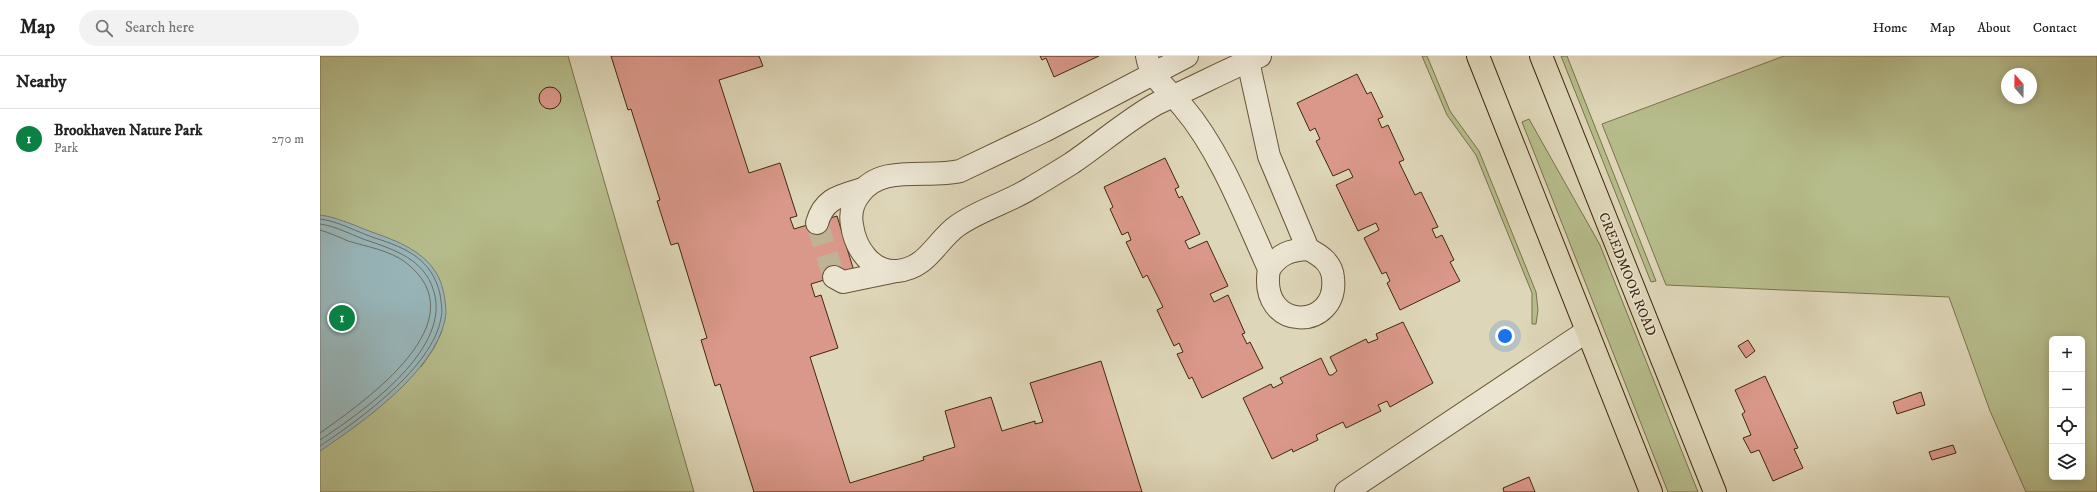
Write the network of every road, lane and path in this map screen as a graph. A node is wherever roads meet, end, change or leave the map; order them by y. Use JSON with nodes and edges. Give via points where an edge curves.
{"nodes":[{"id":1,"x":1187,"y":56,"type":"edge"},
{"id":2,"x":1478,"y":56,"type":"edge"},
{"id":3,"x":1540,"y":56,"type":"edge"},
{"id":4,"x":1251,"y":58,"type":"edge"},
{"id":5,"x":1149,"y":65,"type":"edge"},
{"id":6,"x":1174,"y":96,"type":"junction"},
{"id":7,"x":862,"y":189,"type":"junction"},
{"id":8,"x":817,"y":223,"type":"tunnel mouth"},
{"id":9,"x":1308,"y":249,"type":"junction"},
{"id":10,"x":1268,"y":269,"type":"junction"},
{"id":11,"x":896,"y":271,"type":"junction"},
{"id":12,"x":834,"y":277,"type":"dead end"},
{"id":13,"x":1587,"y":331,"type":"junction"},
{"id":14,"x":1346,"y":492,"type":"edge"},
{"id":15,"x":1651,"y":492,"type":"edge"},
{"id":16,"x":1715,"y":492,"type":"edge"}],
"edges":[{"from":1,"to":5,"type":"lane"},
{"from":2,"to":13,"type":"main road"},
{"from":3,"to":16,"type":"main road","name":"CREEDMOOR ROAD"},
{"from":4,"to":6,"type":"lane"},
{"from":4,"to":9,"type":"lane","via":[[1269,156]]},
{"from":5,"to":6,"type":"lane"},
{"from":5,"to":7,"type":"lane","via":[[1044,131],[960,171],[948,174],[899,175],[871,182]]},
{"from":6,"to":10,"type":"lane","via":[[1196,122],[1223,170]]},
{"from":6,"to":11,"type":"lane","via":[[1146,111],[1071,164],[1017,197],[956,226],[933,253],[914,266]]},
{"from":7,"to":8,"type":"lane","via":[[826,203],[820,211]]},
{"from":7,"to":11,"type":"lane","via":[[854,202],[851,218],[853,235],[869,261]]},
{"from":9,"to":10,"type":"lane","via":[[1287,251]]},
{"from":9,"to":10,"type":"lane","via":[[1319,254],[1333,273],[1331,299],[1314,315],[1302,318],[1287,314],[1276,307],[1268,294]]},
{"from":11,"to":12,"type":"lane","via":[[843,282]]},
{"from":13,"to":14,"type":"lane"},
{"from":13,"to":15,"type":"main road"}]}
